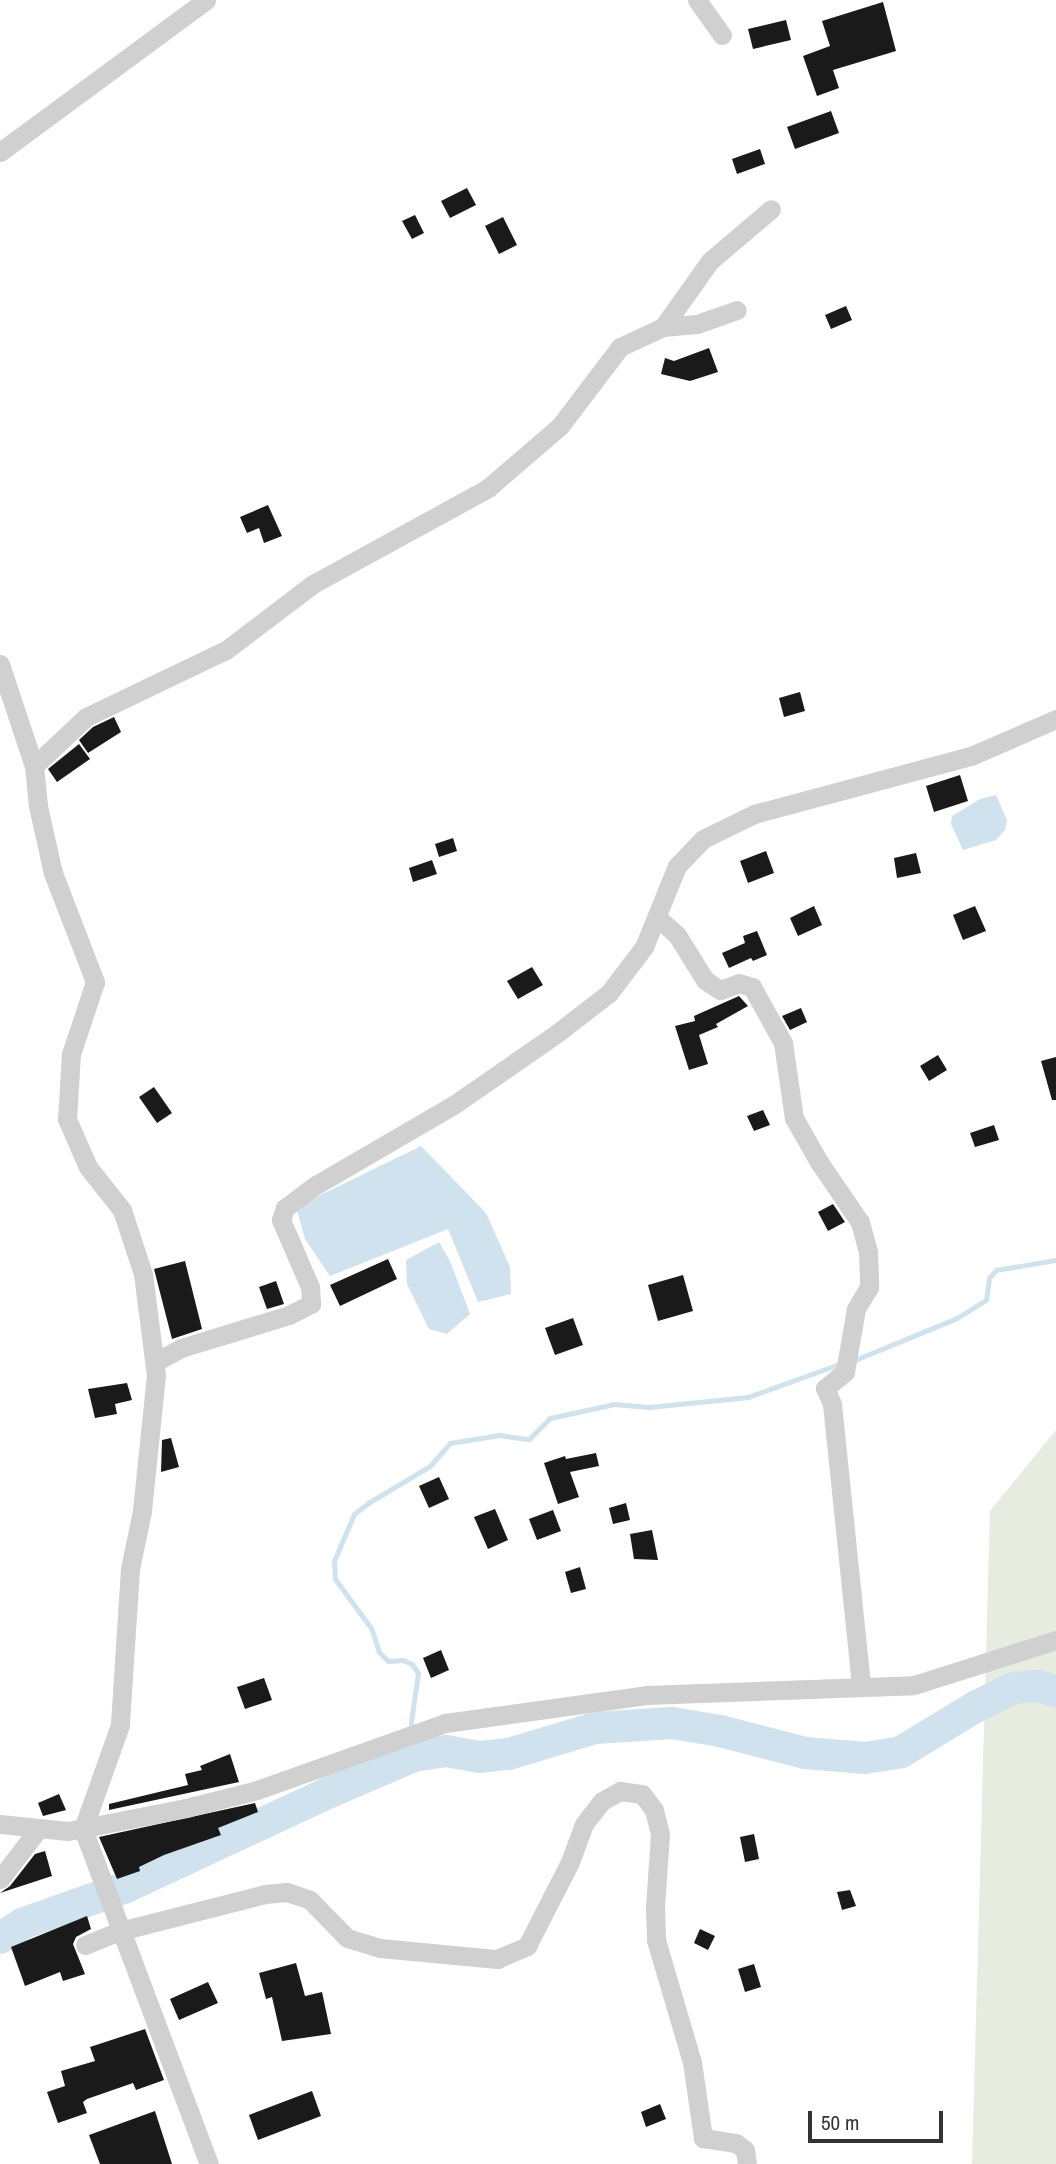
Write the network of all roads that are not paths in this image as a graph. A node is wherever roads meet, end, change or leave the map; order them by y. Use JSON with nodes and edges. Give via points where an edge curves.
{"nodes":[{"id":1,"x":206,"y":0,"type":"edge"},
{"id":2,"x":697,"y":0,"type":"edge"},
{"id":3,"x":722,"y":35,"type":"dead end"},
{"id":4,"x":0,"y":152,"type":"edge"},
{"id":5,"x":771,"y":209,"type":"dead end"},
{"id":6,"x":737,"y":310,"type":"dead end"},
{"id":7,"x":663,"y":327,"type":"junction"},
{"id":8,"x":0,"y":664,"type":"edge"},
{"id":9,"x":1056,"y":719,"type":"edge"},
{"id":10,"x":34,"y":766,"type":"junction"},
{"id":11,"x":658,"y":918,"type":"junction"},
{"id":12,"x":155,"y":1362,"type":"junction"},
{"id":13,"x":1056,"y":1640,"type":"edge"},
{"id":14,"x":861,"y":1686,"type":"junction"},
{"id":15,"x":0,"y":1824,"type":"edge"},
{"id":16,"x":39,"y":1828,"type":"junction"},
{"id":17,"x":83,"y":1829,"type":"junction"},
{"id":18,"x":0,"y":1879,"type":"edge"},
{"id":19,"x":120,"y":1931,"type":"junction"},
{"id":20,"x":85,"y":1945,"type":"dead end"},
{"id":21,"x":209,"y":2164,"type":"edge"},
{"id":22,"x":747,"y":2164,"type":"edge"}],
"edges":[{"from":1,"to":4,"type":"street"},
{"from":2,"to":3,"type":"street"},
{"from":5,"to":7,"type":"street","via":[[710,261]]},
{"from":6,"to":7,"type":"street","via":[[697,324]]},
{"from":7,"to":10,"type":"street","via":[[620,347],[560,426],[488,488],[313,584],[226,650],[86,717]]},
{"from":8,"to":10,"type":"street"},
{"from":9,"to":11,"type":"street","via":[[971,756],[754,814],[703,839],[677,866]]},
{"from":10,"to":12,"type":"street","via":[[52,873],[95,982],[71,1055],[67,1119],[88,1167],[122,1210],[143,1274]]},
{"from":11,"to":12,"type":"street","via":[[644,947],[609,993],[452,1106],[285,1208],[281,1220],[310,1287],[311,1304]]},
{"from":11,"to":14,"type":"street","via":[[677,935],[705,980],[720,990],[739,983],[752,987],[761,1000],[783,1043],[794,1118],[860,1222],[868,1251],[869,1287],[856,1309],[845,1372],[825,1388],[832,1404]]},
{"from":12,"to":17,"type":"street","via":[[142,1511],[130,1569],[120,1725]]},
{"from":13,"to":14,"type":"street","via":[[914,1685]]},
{"from":14,"to":17,"type":"street","via":[[646,1695],[445,1723],[257,1790]]},
{"from":15,"to":16,"type":"street"},
{"from":16,"to":17,"type":"street"},
{"from":16,"to":18,"type":"street"},
{"from":17,"to":19,"type":"street"},
{"from":19,"to":20,"type":"street"},
{"from":19,"to":21,"type":"street"},
{"from":19,"to":22,"type":"street","via":[[287,1892],[310,1900],[347,1938],[380,1948],[497,1959],[527,1946],[584,1824],[602,1801],[620,1791],[642,1794],[654,1810],[660,1834],[656,1940],[692,2062],[702,2138],[736,2143],[745,2150]]}]}
